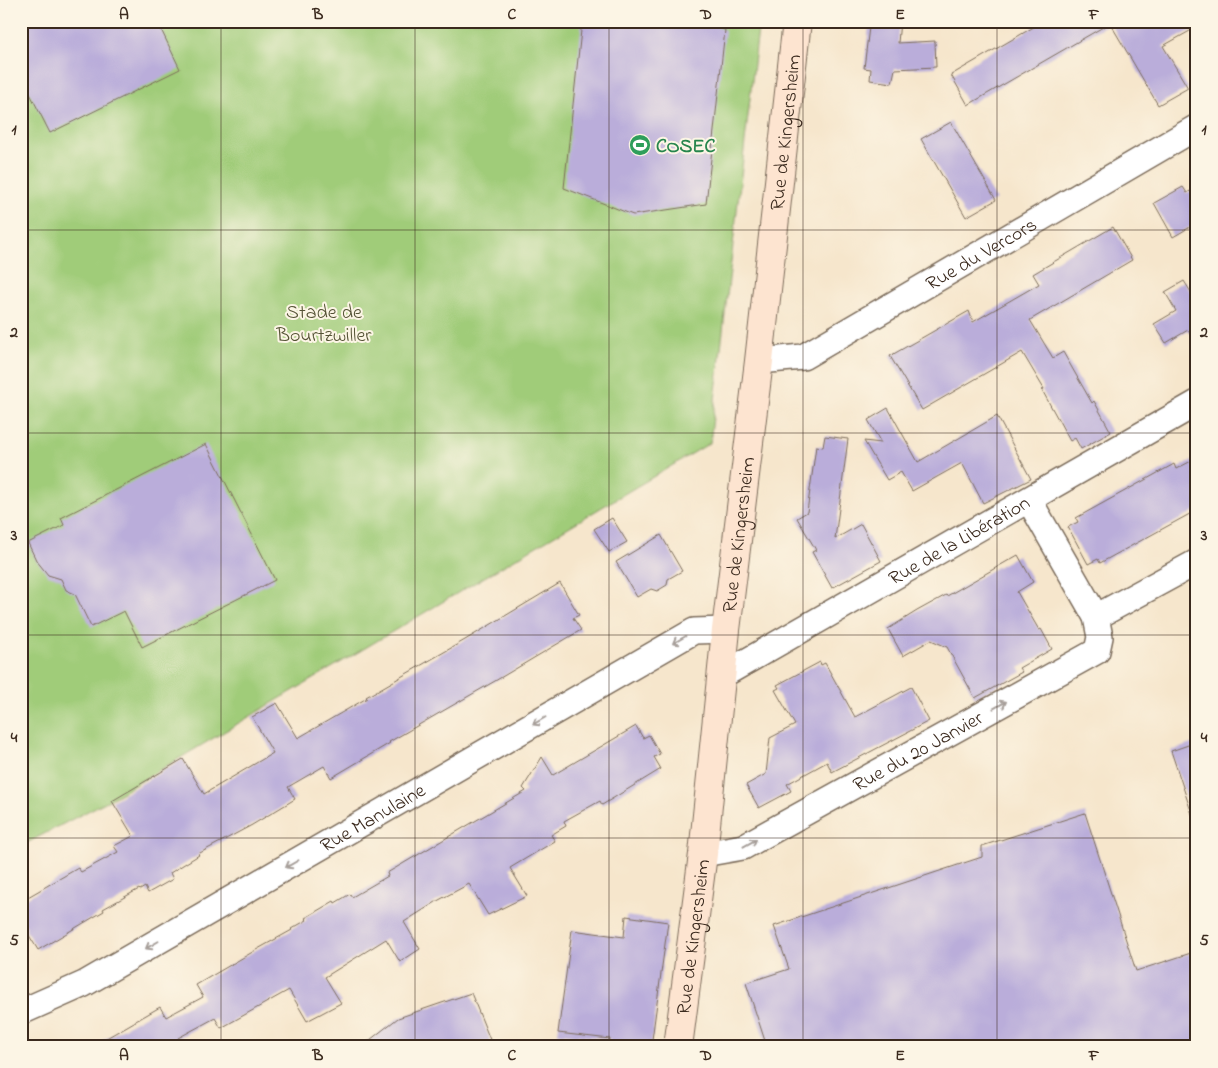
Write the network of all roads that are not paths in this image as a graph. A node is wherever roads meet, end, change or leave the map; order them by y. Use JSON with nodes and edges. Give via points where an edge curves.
{"nodes":[{"id":1,"x":798,"y":21,"type":"edge"},
{"id":2,"x":1197,"y":127,"type":"edge"},
{"id":3,"x":758,"y":361,"type":"junction"},
{"id":4,"x":1197,"y":403,"type":"edge"},
{"id":5,"x":1029,"y":500,"type":"junction"},
{"id":6,"x":1197,"y":562,"type":"edge"},
{"id":7,"x":1096,"y":617,"type":"junction"},
{"id":8,"x":726,"y":630,"type":"junction"},
{"id":9,"x":721,"y":676,"type":"junction"},
{"id":10,"x":703,"y":854,"type":"junction"},
{"id":11,"x":21,"y":1012,"type":"edge"},
{"id":12,"x":678,"y":1047,"type":"edge"}],
"edges":[{"from":1,"to":3,"type":"main road","name":"Rue de Kingersheim"},
{"from":2,"to":3,"type":"street","name":"Rue du Vercors","via":[[803,357]]},
{"from":3,"to":8,"type":"main road","name":"Rue de Kingersheim"},
{"from":4,"to":5,"type":"street","name":"Rue de la Libération"},
{"from":5,"to":7,"type":"street","name":"Rue du 20 Janvier"},
{"from":5,"to":9,"type":"street","name":"Rue de la Libération"},
{"from":6,"to":7,"type":"street"},
{"from":10,"to":7,"type":"street","name":"Rue du 20 Janvier","one_way":true,"via":[[743,847],[1097,651],[1100,637]]},
{"from":8,"to":9,"type":"main road","name":"Rue de Kingersheim"},
{"from":8,"to":11,"type":"street","name":"Rue Manulaine","one_way":true,"via":[[694,631],[84,984]]},
{"from":9,"to":10,"type":"main road","name":"Rue de Kingersheim"},
{"from":10,"to":12,"type":"main road","name":"Rue de Kingersheim"}]}
